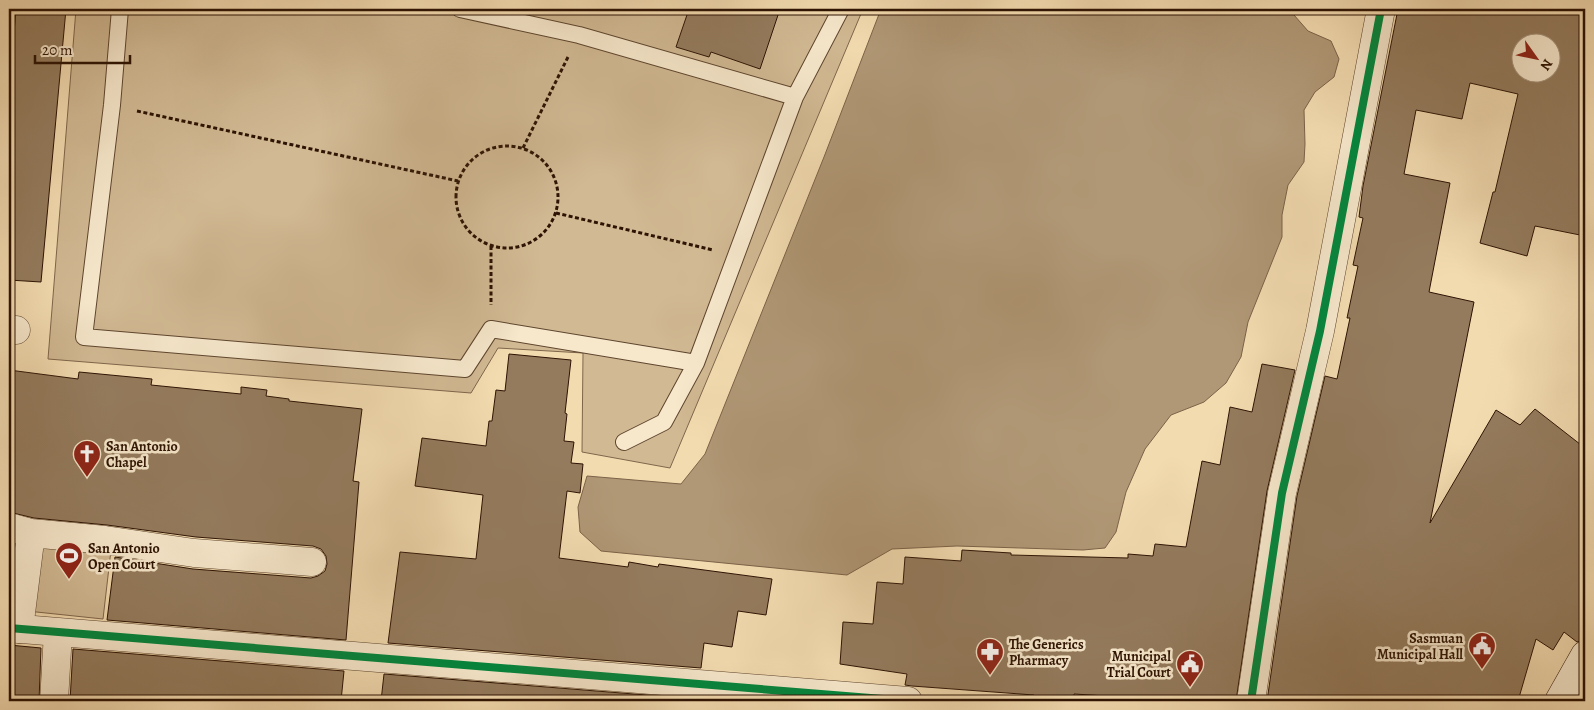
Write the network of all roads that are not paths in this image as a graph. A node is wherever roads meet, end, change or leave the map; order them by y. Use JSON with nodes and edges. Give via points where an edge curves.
{"nodes":[{"id":1,"x":120,"y":9,"type":"edge"},
{"id":2,"x":460,"y":9,"type":"edge"},
{"id":3,"x":841,"y":9,"type":"edge"},
{"id":4,"x":1381,"y":9,"type":"edge"},
{"id":5,"x":795,"y":97,"type":"junction"},
{"id":6,"x":696,"y":363,"type":"junction"},
{"id":7,"x":624,"y":442,"type":"dead end"},
{"id":8,"x":20,"y":530,"type":"edge"},
{"id":9,"x":312,"y":562,"type":"dead end"},
{"id":10,"x":14,"y":628,"type":"edge"},
{"id":11,"x":58,"y":633,"type":"junction"},
{"id":12,"x":1585,"y":655,"type":"edge"},
{"id":13,"x":54,"y":701,"type":"edge"},
{"id":14,"x":908,"y":701,"type":"edge"},
{"id":15,"x":1251,"y":701,"type":"edge"},
{"id":16,"x":1559,"y":701,"type":"edge"}],
"edges":[{"from":1,"to":6,"type":"lane","via":[[112,105],[84,337],[465,369],[491,329]]},
{"from":2,"to":5,"type":"lane","via":[[579,35]]},
{"from":3,"to":5,"type":"lane"},
{"from":4,"to":15,"type":"street","via":[[1320,331],[1282,493]]},
{"from":5,"to":6,"type":"lane"},
{"from":6,"to":7,"type":"lane","via":[[664,422]]},
{"from":8,"to":9,"type":"street","via":[[194,553]]},
{"from":8,"to":10,"type":"street"},
{"from":10,"to":11,"type":"street"},
{"from":11,"to":13,"type":"street"},
{"from":11,"to":14,"type":"street"},
{"from":12,"to":16,"type":"street"}]}
